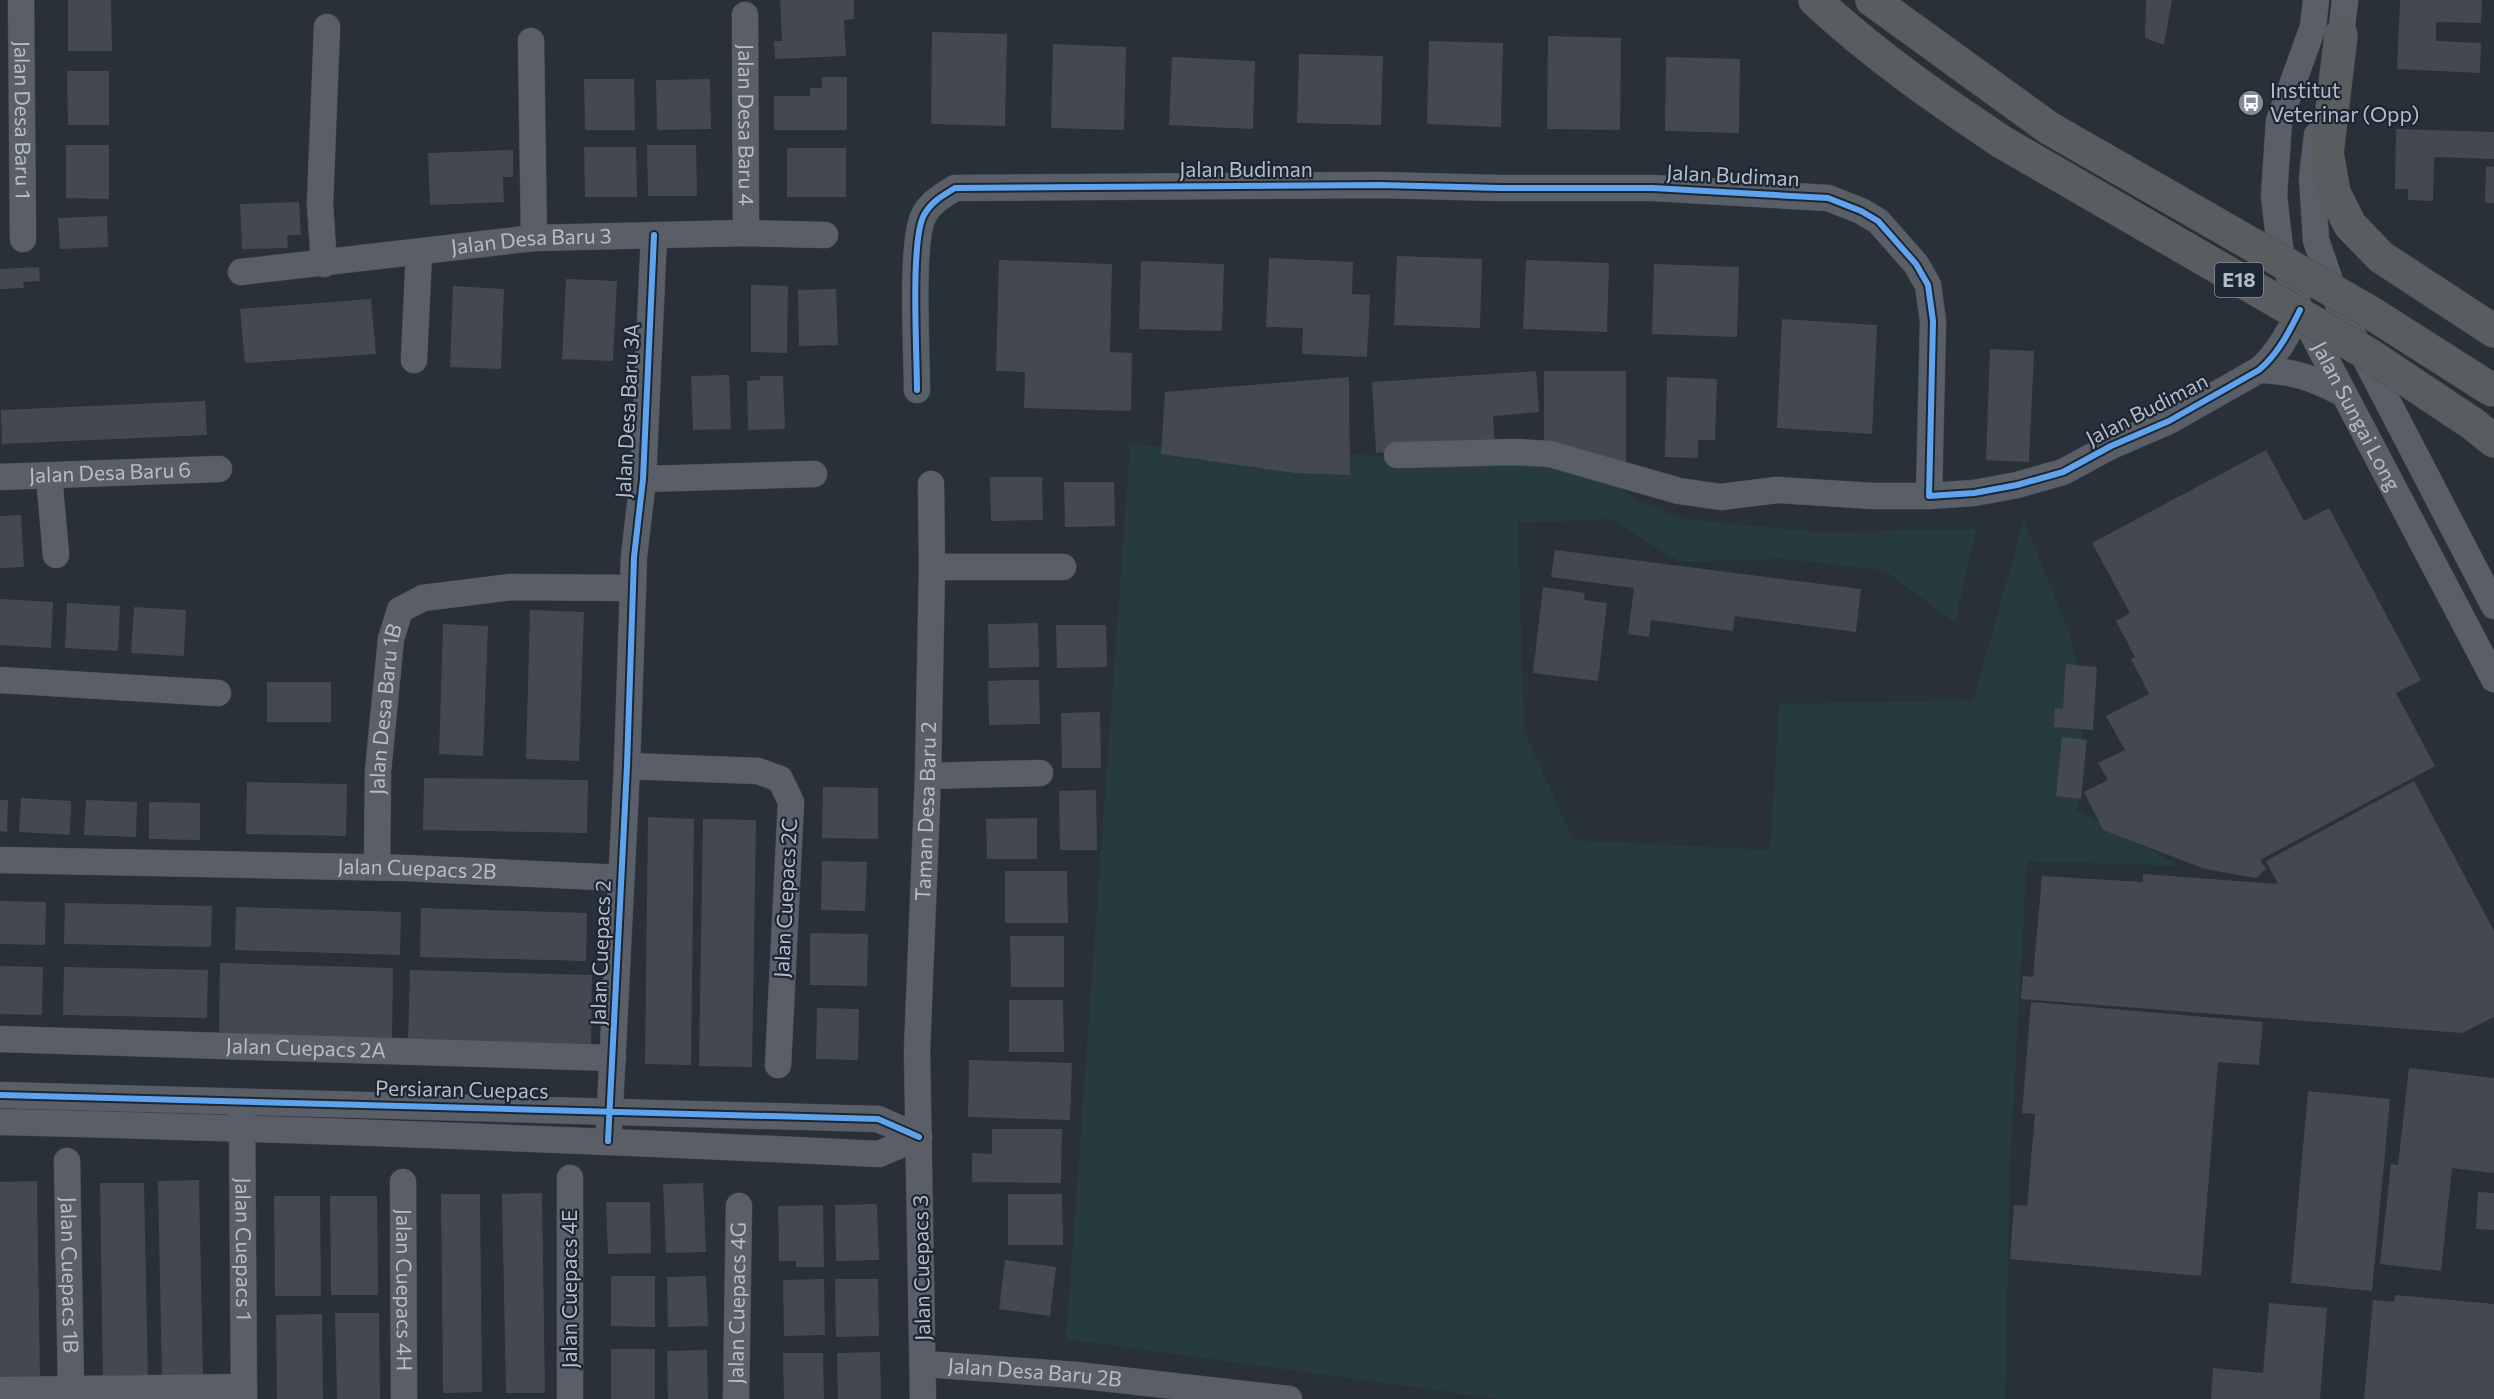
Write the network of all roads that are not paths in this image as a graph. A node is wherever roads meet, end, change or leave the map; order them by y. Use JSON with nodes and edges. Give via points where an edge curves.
{"nodes":[{"id":1,"x":21,"y":0,"type":"edge"},
{"id":2,"x":1815,"y":0,"type":"edge"},
{"id":3,"x":1872,"y":0,"type":"edge"},
{"id":4,"x":2316,"y":0,"type":"edge"},
{"id":5,"x":2345,"y":0,"type":"edge"},
{"id":6,"x":745,"y":15,"type":"dead end"},
{"id":7,"x":327,"y":27,"type":"dead end"},
{"id":8,"x":2342,"y":35,"type":"junction"},
{"id":9,"x":531,"y":41,"type":"dead end"},
{"id":10,"x":12,"y":174,"type":"edge"},
{"id":11,"x":746,"y":233,"type":"junction"},
{"id":12,"x":654,"y":235,"type":"junction"},
{"id":13,"x":825,"y":235,"type":"dead end"},
{"id":14,"x":534,"y":238,"type":"junction"},
{"id":15,"x":23,"y":239,"type":"dead end"},
{"id":16,"x":418,"y":252,"type":"junction"},
{"id":17,"x":324,"y":264,"type":"junction"},
{"id":18,"x":241,"y":272,"type":"dead end"},
{"id":19,"x":2300,"y":310,"type":"junction"},
{"id":20,"x":2494,"y":331,"type":"edge"},
{"id":21,"x":414,"y":360,"type":"dead end"},
{"id":22,"x":2259,"y":370,"type":"junction"},
{"id":23,"x":917,"y":390,"type":"dead end"},
{"id":24,"x":2493,"y":391,"type":"edge"},
{"id":25,"x":2344,"y":394,"type":"junction"},
{"id":26,"x":2483,"y":433,"type":"edge"},
{"id":27,"x":1397,"y":455,"type":"dead end"},
{"id":28,"x":219,"y":469,"type":"dead end"},
{"id":29,"x":814,"y":474,"type":"dead end"},
{"id":30,"x":49,"y":476,"type":"junction"},
{"id":31,"x":0,"y":477,"type":"edge"},
{"id":32,"x":643,"y":479,"type":"junction"},
{"id":33,"x":931,"y":484,"type":"dead end"},
{"id":34,"x":1929,"y":496,"type":"junction"},
{"id":35,"x":56,"y":555,"type":"dead end"},
{"id":36,"x":932,"y":567,"type":"junction"},
{"id":37,"x":1063,"y":567,"type":"dead end"},
{"id":38,"x":633,"y":588,"type":"junction"},
{"id":39,"x":2494,"y":606,"type":"edge"},
{"id":40,"x":2494,"y":679,"type":"edge"},
{"id":41,"x":0,"y":680,"type":"edge"},
{"id":42,"x":218,"y":693,"type":"dead end"},
{"id":43,"x":627,"y":766,"type":"junction"},
{"id":44,"x":1040,"y":773,"type":"dead end"},
{"id":45,"x":928,"y":776,"type":"junction"},
{"id":46,"x":0,"y":860,"type":"edge"},
{"id":47,"x":377,"y":867,"type":"junction"},
{"id":48,"x":620,"y":878,"type":"junction"},
{"id":49,"x":0,"y":1039,"type":"edge"},
{"id":50,"x":613,"y":1058,"type":"junction"},
{"id":51,"x":778,"y":1065,"type":"dead end"},
{"id":52,"x":0,"y":1095,"type":"edge"},
{"id":53,"x":242,"y":1100,"type":"junction"},
{"id":54,"x":609,"y":1110,"type":"junction"},
{"id":55,"x":0,"y":1122,"type":"edge"},
{"id":56,"x":242,"y":1128,"type":"junction"},
{"id":57,"x":919,"y":1137,"type":"junction"},
{"id":58,"x":608,"y":1141,"type":"junction"},
{"id":59,"x":67,"y":1161,"type":"dead end"},
{"id":60,"x":570,"y":1178,"type":"dead end"},
{"id":61,"x":403,"y":1182,"type":"dead end"},
{"id":62,"x":740,"y":1206,"type":"dead end"},
{"id":63,"x":924,"y":1364,"type":"junction"},
{"id":64,"x":0,"y":1390,"type":"edge"},
{"id":65,"x":71,"y":1390,"type":"junction"},
{"id":66,"x":244,"y":1393,"type":"edge"},
{"id":67,"x":404,"y":1399,"type":"edge"},
{"id":68,"x":570,"y":1399,"type":"edge"},
{"id":69,"x":736,"y":1399,"type":"edge"},
{"id":70,"x":923,"y":1399,"type":"edge"},
{"id":71,"x":1289,"y":1399,"type":"edge"}],
"edges":[{"from":1,"to":10,"type":"street","name":"Jalan Desa Baru 1"},
{"from":2,"to":26,"type":"highway","number":"E18","bridge":true,"via":[[1854,37],[1918,86],[2002,142],[2368,354]]},
{"from":3,"to":24,"type":"highway","number":"E18","bridge":true,"via":[[2049,128],[2368,310]]},
{"from":4,"to":19,"type":"street","name":"Jalan Sungai Long","via":[[2313,27],[2279,121],[2274,196],[2280,248]]},
{"from":5,"to":8,"type":"street","name":"Jalan Sungai Long"},
{"from":6,"to":11,"type":"street","name":"Jalan Desa Baru 4"},
{"from":7,"to":17,"type":"street","via":[[320,204]]},
{"from":8,"to":20,"type":"highway","via":[[2327,153],[2334,193],[2350,225],[2380,257]]},
{"from":8,"to":39,"type":"street","name":"Jalan Sungai Long","via":[[2319,121],[2312,178],[2316,240],[2340,310]]},
{"from":9,"to":14,"type":"street"},
{"from":10,"to":15,"type":"street","name":"Jalan Desa Baru 1"},
{"from":11,"to":12,"type":"street","name":"Jalan Desa Baru 3"},
{"from":11,"to":13,"type":"street","name":"Jalan Desa Baru 3"},
{"from":12,"to":14,"type":"street","name":"Jalan Desa Baru 3"},
{"from":12,"to":32,"type":"street","name":"Jalan Desa Baru 3A"},
{"from":14,"to":16,"type":"street","name":"Jalan Desa Baru 3"},
{"from":16,"to":17,"type":"street","name":"Jalan Desa Baru 3"},
{"from":16,"to":21,"type":"street"},
{"from":17,"to":18,"type":"street","name":"Jalan Desa Baru 3"},
{"from":19,"to":22,"type":"street","via":[[2275,354]]},
{"from":19,"to":25,"type":"street","name":"Jalan Sungai Long"},
{"from":22,"to":25,"type":"street","via":[[2309,376]]},
{"from":22,"to":34,"type":"street","name":"Jalan Budiman","via":[[2169,421],[2063,472],[1974,493]]},
{"from":23,"to":34,"type":"street","name":"Jalan Budiman","via":[[917,241],[923,217],[934,201],[955,188],[1653,188],[1828,198],[1878,221],[1916,264],[1928,285],[1932,321]]},
{"from":25,"to":40,"type":"street","name":"Jalan Sungai Long"},
{"from":27,"to":34,"type":"street","via":[[1550,454],[1678,491],[1721,497],[1777,490]]},
{"from":28,"to":30,"type":"street","name":"Jalan Desa Baru 6"},
{"from":29,"to":32,"type":"street"},
{"from":30,"to":31,"type":"street","name":"Jalan Desa Baru 6"},
{"from":30,"to":35,"type":"street"},
{"from":32,"to":38,"type":"street","name":"Jalan Desa Baru 3A"},
{"from":33,"to":36,"type":"street","name":"Taman Desa Baru 2"},
{"from":36,"to":37,"type":"street"},
{"from":36,"to":45,"type":"street","name":"Taman Desa Baru 2"},
{"from":38,"to":43,"type":"street","name":"Jalan Desa Baru 3A"},
{"from":38,"to":47,"type":"street","name":"Jalan Desa Baru 1B","via":[[511,587],[423,598],[400,610],[391,639],[378,771]]},
{"from":41,"to":42,"type":"street"},
{"from":43,"to":48,"type":"street","name":"Jalan Cuepacs 2"},
{"from":43,"to":51,"type":"street","name":"Jalan Cuepacs 2C","via":[[758,771],[780,779],[790,802]]},
{"from":44,"to":45,"type":"street"},
{"from":45,"to":57,"type":"street","name":"Taman Desa Baru 2","via":[[917,1051]]},
{"from":46,"to":47,"type":"street","name":"Jalan Cuepacs 2B"},
{"from":47,"to":48,"type":"street","name":"Jalan Cuepacs 2B"},
{"from":48,"to":50,"type":"street","name":"Jalan Cuepacs 2"},
{"from":49,"to":50,"type":"street","name":"Jalan Cuepacs 2A"},
{"from":50,"to":54,"type":"street","name":"Jalan Cuepacs 2"},
{"from":52,"to":53,"type":"street","name":"Persiaran Cuepacs"},
{"from":53,"to":54,"type":"street","name":"Persiaran Cuepacs"},
{"from":53,"to":56,"type":"street","name":"Jalan Cuepacs 1"},
{"from":54,"to":57,"type":"street","name":"Persiaran Cuepacs","via":[[878,1119]]},
{"from":54,"to":58,"type":"street","name":"Jalan Cuepacs 2"},
{"from":55,"to":56,"type":"street"},
{"from":56,"to":58,"type":"street"},
{"from":56,"to":66,"type":"street","name":"Jalan Cuepacs 1"},
{"from":57,"to":58,"type":"street","via":[[879,1154]]},
{"from":57,"to":63,"type":"street","name":"Jalan Cuepacs 3"},
{"from":59,"to":65,"type":"street","name":"Jalan Cuepacs 1B"},
{"from":60,"to":68,"type":"street","name":"Jalan Cuepacs 4E"},
{"from":61,"to":67,"type":"street","name":"Jalan Cuepacs 4H"},
{"from":62,"to":69,"type":"street","name":"Jalan Cuepacs 4G"},
{"from":63,"to":70,"type":"street","name":"Jalan Cuepacs 3"},
{"from":63,"to":71,"type":"street","name":"Jalan Desa Baru 2B","via":[[1076,1375]]},
{"from":64,"to":65,"type":"street"},
{"from":65,"to":66,"type":"street"}]}
